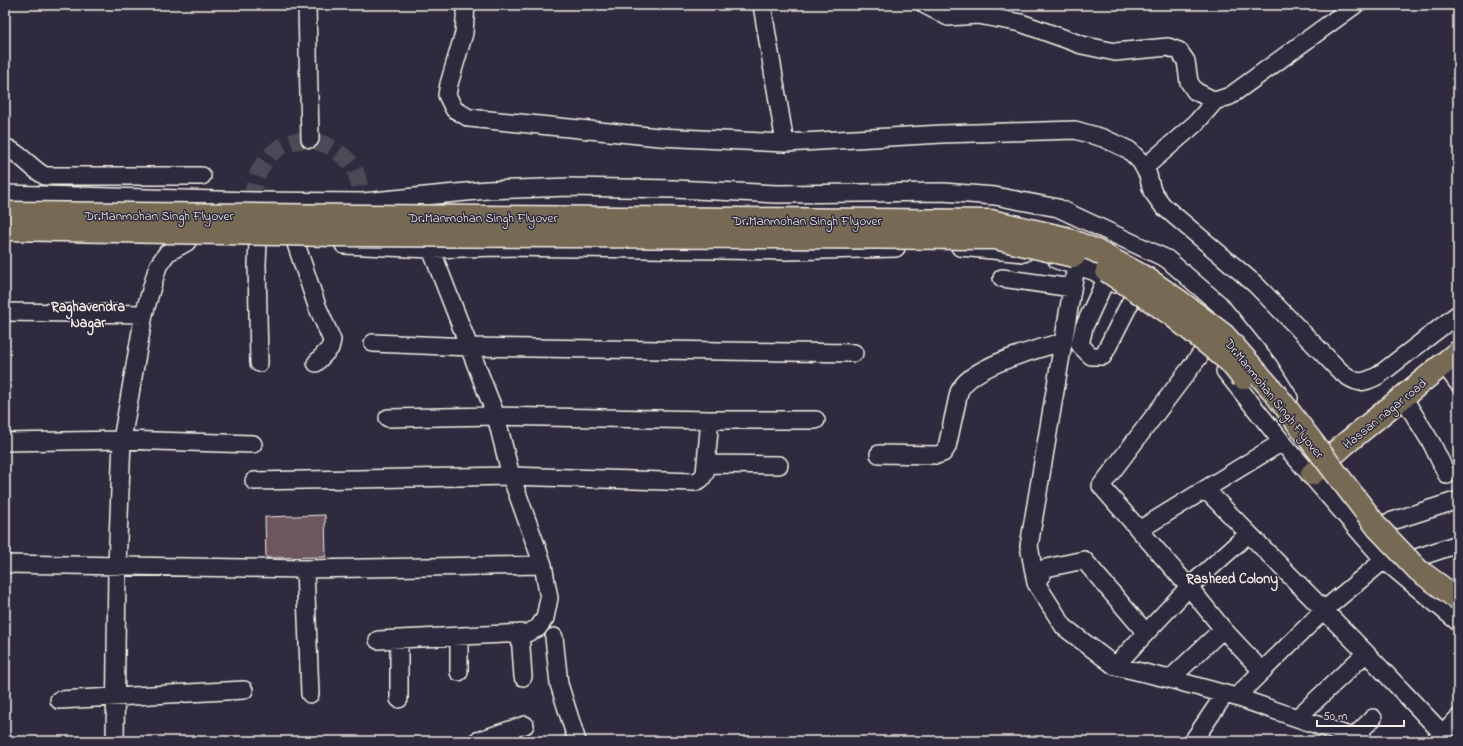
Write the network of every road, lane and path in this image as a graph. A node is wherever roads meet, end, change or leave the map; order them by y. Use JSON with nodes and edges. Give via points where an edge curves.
{"nodes":[{"id":1,"x":307,"y":5,"type":"edge"},
{"id":2,"x":466,"y":5,"type":"edge"},
{"id":3,"x":762,"y":5,"type":"edge"},
{"id":4,"x":926,"y":5,"type":"edge"},
{"id":5,"x":1355,"y":5,"type":"edge"},
{"id":6,"x":1215,"y":101,"type":"junction"},
{"id":7,"x":310,"y":139,"type":"dead end"},
{"id":8,"x":785,"y":143,"type":"junction"},
{"id":9,"x":5,"y":148,"type":"edge"},
{"id":10,"x":1144,"y":168,"type":"junction"},
{"id":11,"x":202,"y":176,"type":"dead end"},
{"id":12,"x":5,"y":194,"type":"edge"},
{"id":13,"x":414,"y":197,"type":"junction"},
{"id":14,"x":188,"y":198,"type":"junction"},
{"id":15,"x":5,"y":200,"type":"edge"},
{"id":16,"x":5,"y":213,"type":"edge"},
{"id":17,"x":1084,"y":221,"type":"junction"},
{"id":18,"x":5,"y":229,"type":"edge"},
{"id":19,"x":5,"y":238,"type":"edge"},
{"id":20,"x":295,"y":241,"type":"junction"},
{"id":21,"x":186,"y":242,"type":"junction"},
{"id":22,"x":258,"y":242,"type":"junction"},
{"id":23,"x":430,"y":249,"type":"junction"},
{"id":24,"x":1076,"y":264,"type":"junction"},
{"id":25,"x":1002,"y":278,"type":"dead end"},
{"id":26,"x":1106,"y":279,"type":"junction"},
{"id":27,"x":1072,"y":288,"type":"junction"},
{"id":28,"x":1134,"y":295,"type":"junction"},
{"id":29,"x":5,"y":312,"type":"edge"},
{"id":30,"x":144,"y":314,"type":"junction"},
{"id":31,"x":1458,"y":314,"type":"edge"},
{"id":32,"x":1063,"y":342,"type":"junction"},
{"id":33,"x":373,"y":343,"type":"dead end"},
{"id":34,"x":470,"y":347,"type":"junction"},
{"id":35,"x":1204,"y":350,"type":"junction"},
{"id":36,"x":854,"y":353,"type":"dead end"},
{"id":37,"x":1451,"y":358,"type":"edge"},
{"id":38,"x":259,"y":363,"type":"dead end"},
{"id":39,"x":316,"y":363,"type":"dead end"},
{"id":40,"x":1458,"y":383,"type":"edge"},
{"id":41,"x":1403,"y":397,"type":"junction"},
{"id":42,"x":496,"y":416,"type":"junction"},
{"id":43,"x":388,"y":418,"type":"dead end"},
{"id":44,"x":710,"y":420,"type":"junction"},
{"id":45,"x":816,"y":420,"type":"dead end"},
{"id":46,"x":122,"y":440,"type":"junction"},
{"id":47,"x":5,"y":442,"type":"edge"},
{"id":48,"x":1282,"y":442,"type":"junction"},
{"id":49,"x":253,"y":444,"type":"dead end"},
{"id":50,"x":879,"y":454,"type":"dead end"},
{"id":51,"x":1329,"y":460,"type":"junction"},
{"id":52,"x":706,"y":464,"type":"junction"},
{"id":53,"x":779,"y":465,"type":"dead end"},
{"id":54,"x":1312,"y":474,"type":"junction"},
{"id":55,"x":1447,"y":475,"type":"dead end"},
{"id":56,"x":511,"y":476,"type":"junction"},
{"id":57,"x":254,"y":481,"type":"dead end"},
{"id":58,"x":1206,"y":490,"type":"junction"},
{"id":59,"x":1458,"y":500,"type":"edge"},
{"id":60,"x":1383,"y":524,"type":"junction"},
{"id":61,"x":1139,"y":530,"type":"junction"},
{"id":62,"x":1248,"y":534,"type":"junction"},
{"id":63,"x":1458,"y":544,"type":"edge"},
{"id":64,"x":1416,"y":558,"type":"junction"},
{"id":65,"x":1384,"y":560,"type":"junction"},
{"id":66,"x":5,"y":564,"type":"edge"},
{"id":67,"x":543,"y":565,"type":"junction"},
{"id":68,"x":117,"y":566,"type":"junction"},
{"id":69,"x":305,"y":569,"type":"junction"},
{"id":70,"x":1036,"y":583,"type":"junction"},
{"id":71,"x":1189,"y":587,"type":"junction"},
{"id":72,"x":1458,"y":591,"type":"edge"},
{"id":73,"x":1458,"y":599,"type":"edge"},
{"id":74,"x":1324,"y":610,"type":"junction"},
{"id":75,"x":1458,"y":612,"type":"edge"},
{"id":76,"x":1458,"y":622,"type":"edge"},
{"id":77,"x":1223,"y":629,"type":"junction"},
{"id":78,"x":520,"y":633,"type":"junction"},
{"id":79,"x":1146,"y":633,"type":"junction"},
{"id":80,"x":459,"y":637,"type":"junction"},
{"id":81,"x":554,"y":637,"type":"dead end"},
{"id":82,"x":399,"y":639,"type":"junction"},
{"id":83,"x":378,"y":640,"type":"dead end"},
{"id":84,"x":1366,"y":653,"type":"junction"},
{"id":85,"x":1115,"y":666,"type":"junction"},
{"id":86,"x":1262,"y":671,"type":"junction"},
{"id":87,"x":459,"y":672,"type":"dead end"},
{"id":88,"x":523,"y":677,"type":"dead end"},
{"id":89,"x":1170,"y":679,"type":"junction"},
{"id":90,"x":244,"y":690,"type":"dead end"},
{"id":91,"x":310,"y":694,"type":"dead end"},
{"id":92,"x":1230,"y":695,"type":"junction"},
{"id":93,"x":116,"y":697,"type":"junction"},
{"id":94,"x":399,"y":699,"type":"dead end"},
{"id":95,"x":59,"y":700,"type":"dead end"},
{"id":96,"x":1297,"y":718,"type":"junction"},
{"id":97,"x":1373,"y":718,"type":"dead end"},
{"id":98,"x":1458,"y":718,"type":"edge"},
{"id":99,"x":525,"y":725,"type":"dead end"},
{"id":100,"x":1346,"y":738,"type":"edge"},
{"id":101,"x":1439,"y":738,"type":"edge"},
{"id":102,"x":115,"y":741,"type":"edge"},
{"id":103,"x":477,"y":741,"type":"edge"},
{"id":104,"x":577,"y":741,"type":"edge"},
{"id":105,"x":1193,"y":741,"type":"edge"}],
"edges":[{"from":1,"to":7,"type":"street"},
{"from":2,"to":8,"type":"street","via":[[464,33],[447,95],[454,109],[469,118],[659,137]]},
{"from":3,"to":8,"type":"street"},
{"from":4,"to":6,"type":"street","via":[[948,17],[978,16],[1015,21],[1082,45],[1116,52],[1168,47],[1179,51],[1186,61],[1189,82],[1195,91]]},
{"from":5,"to":6,"type":"street","via":[[1230,96]]},
{"from":6,"to":10,"type":"street","via":[[1196,123]]},
{"from":8,"to":10,"type":"street","via":[[1075,130],[1103,138],[1129,150]]},
{"from":9,"to":11,"type":"street","via":[[16,152],[45,176]]},
{"from":10,"to":31,"type":"street","via":[[1152,191],[1163,206],[1254,284],[1340,371],[1358,382],[1366,382],[1380,375]]},
{"from":12,"to":14,"type":"street"},
{"from":12,"to":15,"type":"street"},
{"from":13,"to":14,"type":"street","via":[[363,202]]},
{"from":13,"to":17,"type":"street","via":[[487,190],[569,187],[777,194],[963,193],[995,196],[1058,208]]},
{"from":13,"to":23,"type":"street"},
{"from":14,"to":21,"type":"street"},
{"from":16,"to":73,"type":"main road","name":"Dr.Manmohan Singh Flyover","bridge":true,"via":[[991,221],[1035,230],[1065,238],[1096,251],[1146,278],[1224,335],[1274,392],[1378,528],[1418,570]]},
{"from":17,"to":24,"type":"street"},
{"from":17,"to":51,"type":"street","via":[[1167,260],[1219,304],[1269,366]]},
{"from":18,"to":75,"type":"main road","name":"Dr.Manmohan Singh Flyover","bridge":true,"via":[[348,235],[995,238],[1079,258],[1109,272],[1172,315],[1230,362],[1289,430],[1349,508],[1411,577]]},
{"from":19,"to":21,"type":"street"},
{"from":20,"to":22,"type":"street"},
{"from":20,"to":23,"type":"street"},
{"from":20,"to":39,"type":"street","via":[[317,306],[332,340],[330,348]]},
{"from":21,"to":22,"type":"street"},
{"from":21,"to":30,"type":"street","via":[[167,253],[158,266]]},
{"from":22,"to":38,"type":"street"},
{"from":23,"to":24,"type":"street","via":[[498,247],[787,250],[954,246],[1022,252]]},
{"from":23,"to":34,"type":"street"},
{"from":24,"to":26,"type":"street"},
{"from":24,"to":27,"type":"street"},
{"from":25,"to":27,"type":"street"},
{"from":26,"to":28,"type":"street"},
{"from":26,"to":28,"type":"street","via":[[1084,327],[1080,345],[1091,356],[1104,356]]},
{"from":27,"to":32,"type":"street"},
{"from":28,"to":35,"type":"street","via":[[1183,330]]},
{"from":29,"to":30,"type":"street"},
{"from":30,"to":46,"type":"street"},
{"from":32,"to":50,"type":"street","via":[[1009,359],[969,378],[962,384],[947,447],[943,453],[937,456]]},
{"from":32,"to":70,"type":"street","via":[[1029,546]]},
{"from":33,"to":34,"type":"street"},
{"from":34,"to":36,"type":"street"},
{"from":34,"to":42,"type":"street"},
{"from":35,"to":48,"type":"street","via":[[1233,379]]},
{"from":35,"to":61,"type":"street","via":[[1101,486]]},
{"from":37,"to":40,"type":"street"},
{"from":37,"to":41,"type":"main road","name":"Hassan nagar road"},
{"from":41,"to":51,"type":"main road","name":"Hassan nagar road"},
{"from":41,"to":55,"type":"street","via":[[1432,444]]},
{"from":42,"to":43,"type":"street"},
{"from":42,"to":44,"type":"street"},
{"from":42,"to":56,"type":"street"},
{"from":44,"to":45,"type":"street"},
{"from":44,"to":52,"type":"street"},
{"from":46,"to":47,"type":"street"},
{"from":46,"to":49,"type":"street"},
{"from":46,"to":68,"type":"street"},
{"from":48,"to":54,"type":"street"},
{"from":48,"to":58,"type":"street"},
{"from":51,"to":54,"type":"main road","name":"Hassan nagar road"},
{"from":51,"to":60,"type":"street"},
{"from":52,"to":53,"type":"street"},
{"from":52,"to":56,"type":"street","via":[[705,473],[695,482]]},
{"from":54,"to":65,"type":"street"},
{"from":56,"to":57,"type":"street"},
{"from":56,"to":67,"type":"street"},
{"from":58,"to":61,"type":"street"},
{"from":58,"to":62,"type":"street"},
{"from":59,"to":60,"type":"street"},
{"from":60,"to":64,"type":"street"},
{"from":61,"to":71,"type":"street"},
{"from":62,"to":71,"type":"street"},
{"from":62,"to":74,"type":"street"},
{"from":63,"to":64,"type":"street"},
{"from":64,"to":72,"type":"street"},
{"from":65,"to":74,"type":"street"},
{"from":65,"to":76,"type":"street"},
{"from":66,"to":68,"type":"street"},
{"from":67,"to":69,"type":"street"},
{"from":67,"to":78,"type":"street","via":[[549,598],[544,618],[538,628]]},
{"from":68,"to":69,"type":"street"},
{"from":68,"to":93,"type":"street"},
{"from":69,"to":91,"type":"street"},
{"from":70,"to":79,"type":"street","via":[[1046,568],[1084,560]]},
{"from":70,"to":85,"type":"street","via":[[1064,627]]},
{"from":71,"to":77,"type":"street"},
{"from":71,"to":79,"type":"street"},
{"from":74,"to":84,"type":"street"},
{"from":74,"to":86,"type":"street"},
{"from":77,"to":86,"type":"street"},
{"from":77,"to":89,"type":"street"},
{"from":78,"to":80,"type":"street"},
{"from":78,"to":88,"type":"street"},
{"from":79,"to":85,"type":"street"},
{"from":80,"to":82,"type":"street"},
{"from":80,"to":87,"type":"street"},
{"from":81,"to":104,"type":"street","via":[[559,684]]},
{"from":82,"to":83,"type":"street"},
{"from":82,"to":94,"type":"street"},
{"from":84,"to":96,"type":"street"},
{"from":84,"to":101,"type":"street"},
{"from":85,"to":89,"type":"street"},
{"from":86,"to":92,"type":"street"},
{"from":89,"to":92,"type":"street"},
{"from":90,"to":93,"type":"street"},
{"from":92,"to":96,"type":"street"},
{"from":92,"to":105,"type":"street"},
{"from":93,"to":95,"type":"street"},
{"from":93,"to":102,"type":"street"},
{"from":96,"to":100,"type":"street"},
{"from":97,"to":100,"type":"street"},
{"from":98,"to":101,"type":"street"},
{"from":99,"to":103,"type":"street"}]}
